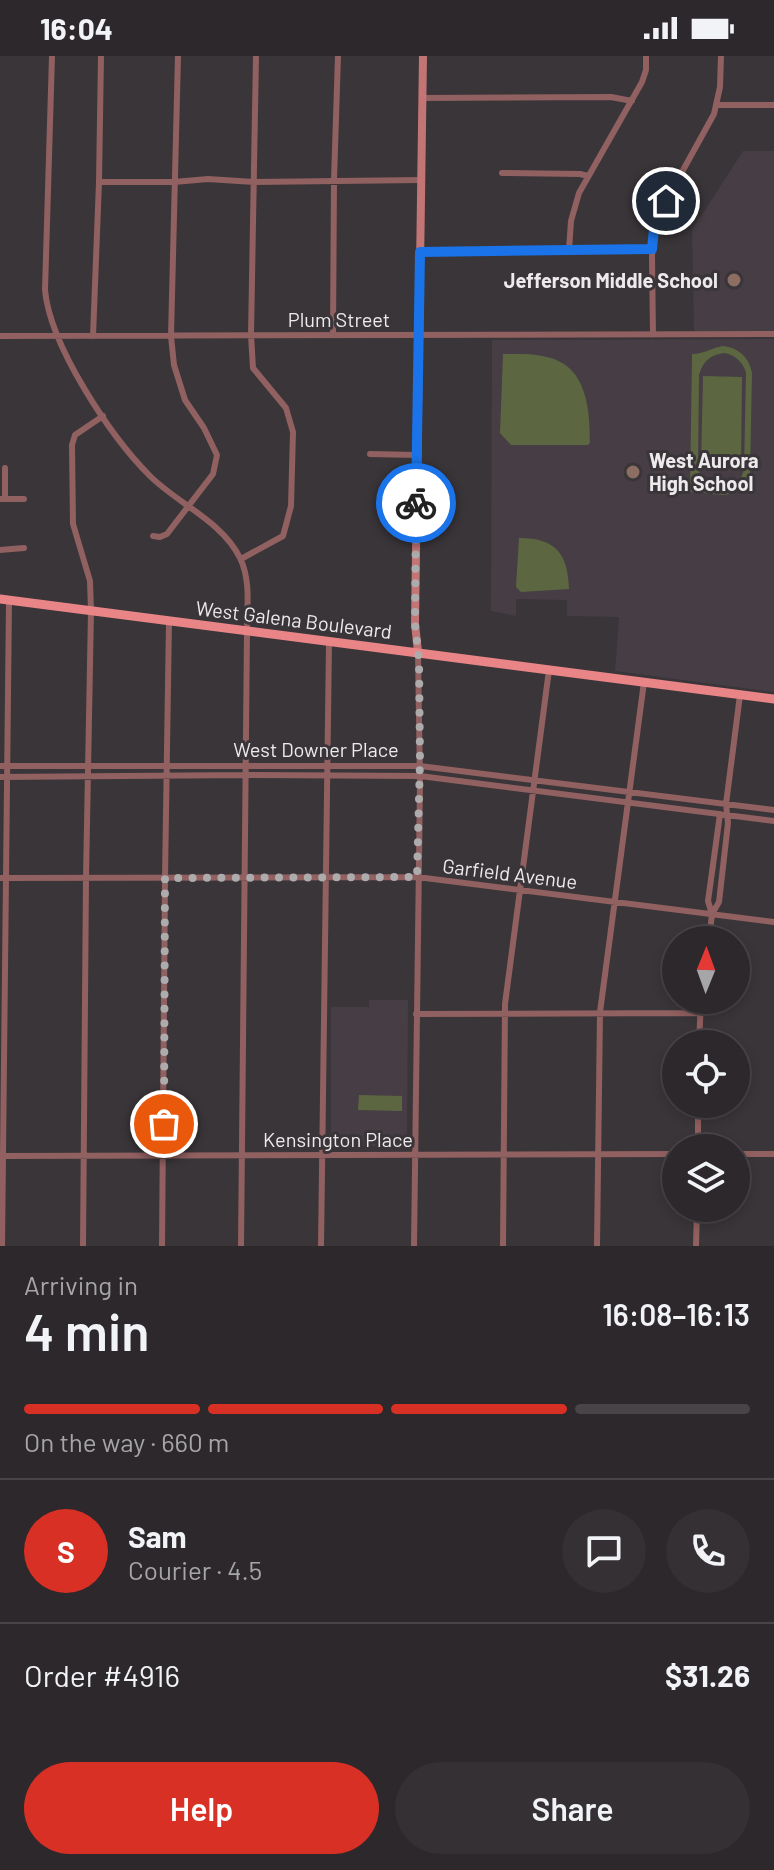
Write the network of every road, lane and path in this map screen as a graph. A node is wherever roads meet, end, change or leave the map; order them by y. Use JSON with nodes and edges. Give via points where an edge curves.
{"nodes":[{"id":1,"x":52,"y":56,"type":"edge"},
{"id":2,"x":101,"y":56,"type":"edge"},
{"id":3,"x":178,"y":56,"type":"edge"},
{"id":4,"x":256,"y":56,"type":"edge"},
{"id":5,"x":338,"y":56,"type":"edge"},
{"id":6,"x":423,"y":56,"type":"edge"},
{"id":7,"x":646,"y":56,"type":"edge"},
{"id":8,"x":721,"y":56,"type":"edge"},
{"id":9,"x":423,"y":98,"type":"junction"},
{"id":10,"x":632,"y":101,"type":"junction"},
{"id":11,"x":716,"y":105,"type":"junction"},
{"id":12,"x":774,"y":105,"type":"edge"},
{"id":13,"x":502,"y":173,"type":"dead end"},
{"id":14,"x":588,"y":176,"type":"junction"},
{"id":15,"x":334,"y":180,"type":"junction"},
{"id":16,"x":421,"y":180,"type":"junction"},
{"id":17,"x":99,"y":182,"type":"junction"},
{"id":18,"x":174,"y":182,"type":"junction"},
{"id":19,"x":254,"y":182,"type":"junction"},
{"id":20,"x":652,"y":249,"type":"junction"},
{"id":21,"x":569,"y":250,"type":"junction"},
{"id":22,"x":420,"y":252,"type":"junction"},
{"id":23,"x":774,"y":334,"type":"edge"},
{"id":24,"x":251,"y":335,"type":"junction"},
{"id":25,"x":333,"y":335,"type":"junction"},
{"id":26,"x":419,"y":335,"type":"junction"},
{"id":27,"x":653,"y":335,"type":"junction"},
{"id":28,"x":0,"y":336,"type":"edge"},
{"id":29,"x":93,"y":336,"type":"junction"},
{"id":30,"x":171,"y":336,"type":"junction"},
{"id":31,"x":58,"y":337,"type":"junction"},
{"id":32,"x":103,"y":416,"type":"junction"},
{"id":33,"x":370,"y":454,"type":"dead end"},
{"id":34,"x":417,"y":455,"type":"junction"},
{"id":35,"x":5,"y":468,"type":"dead end"},
{"id":36,"x":3,"y":499,"type":"edge"},
{"id":37,"x":24,"y":499,"type":"dead end"},
{"id":38,"x":188,"y":506,"type":"junction"},
{"id":39,"x":153,"y":536,"type":"dead end"},
{"id":40,"x":24,"y":548,"type":"dead end"},
{"id":41,"x":0,"y":550,"type":"edge"},
{"id":42,"x":241,"y":559,"type":"junction"},
{"id":43,"x":5,"y":600,"type":"edge"},
{"id":44,"x":91,"y":611,"type":"junction"},
{"id":45,"x":169,"y":621,"type":"junction"},
{"id":46,"x":247,"y":631,"type":"junction"},
{"id":47,"x":329,"y":642,"type":"junction"},
{"id":48,"x":418,"y":652,"type":"junction"},
{"id":49,"x":549,"y":670,"type":"junction"},
{"id":50,"x":644,"y":682,"type":"junction"},
{"id":51,"x":740,"y":695,"type":"junction"},
{"id":52,"x":774,"y":699,"type":"edge"},
{"id":53,"x":246,"y":765,"type":"junction"},
{"id":54,"x":327,"y":765,"type":"junction"},
{"id":55,"x":4,"y":766,"type":"edge"},
{"id":56,"x":88,"y":766,"type":"junction"},
{"id":57,"x":167,"y":766,"type":"junction"},
{"id":58,"x":420,"y":766,"type":"junction"},
{"id":59,"x":246,"y":775,"type":"junction"},
{"id":60,"x":327,"y":776,"type":"junction"},
{"id":61,"x":420,"y":776,"type":"junction"},
{"id":62,"x":3,"y":777,"type":"edge"},
{"id":63,"x":87,"y":777,"type":"junction"},
{"id":64,"x":167,"y":777,"type":"junction"},
{"id":65,"x":535,"y":780,"type":"junction"},
{"id":66,"x":533,"y":790,"type":"junction"},
{"id":67,"x":629,"y":791,"type":"junction"},
{"id":68,"x":628,"y":803,"type":"junction"},
{"id":69,"x":726,"y":804,"type":"junction"},
{"id":70,"x":774,"y":810,"type":"edge"},
{"id":71,"x":724,"y":815,"type":"junction"},
{"id":72,"x":774,"y":821,"type":"edge"},
{"id":73,"x":417,"y":877,"type":"junction"},
{"id":74,"x":3,"y":878,"type":"edge"},
{"id":75,"x":86,"y":878,"type":"junction"},
{"id":76,"x":165,"y":878,"type":"junction"},
{"id":77,"x":243,"y":878,"type":"junction"},
{"id":78,"x":325,"y":878,"type":"junction"},
{"id":79,"x":521,"y":890,"type":"junction"},
{"id":80,"x":615,"y":902,"type":"junction"},
{"id":81,"x":712,"y":914,"type":"junction"},
{"id":82,"x":774,"y":922,"type":"edge"},
{"id":83,"x":711,"y":926,"type":"edge"},
{"id":84,"x":600,"y":1012,"type":"junction"},
{"id":85,"x":505,"y":1013,"type":"junction"},
{"id":86,"x":662,"y":1013,"type":"edge"},
{"id":87,"x":416,"y":1014,"type":"junction"},
{"id":88,"x":598,"y":1153,"type":"junction"},
{"id":89,"x":662,"y":1154,"type":"edge"},
{"id":90,"x":750,"y":1154,"type":"edge"},
{"id":91,"x":774,"y":1154,"type":"edge"},
{"id":92,"x":84,"y":1155,"type":"junction"},
{"id":93,"x":164,"y":1155,"type":"junction"},
{"id":94,"x":241,"y":1155,"type":"junction"},
{"id":95,"x":322,"y":1155,"type":"junction"},
{"id":96,"x":414,"y":1155,"type":"junction"},
{"id":97,"x":505,"y":1155,"type":"junction"},
{"id":98,"x":2,"y":1156,"type":"edge"},
{"id":99,"x":697,"y":1222,"type":"edge"},
{"id":100,"x":2,"y":1246,"type":"edge"},
{"id":101,"x":83,"y":1246,"type":"edge"},
{"id":102,"x":162,"y":1246,"type":"edge"},
{"id":103,"x":241,"y":1246,"type":"edge"},
{"id":104,"x":321,"y":1246,"type":"edge"},
{"id":105,"x":414,"y":1246,"type":"edge"},
{"id":106,"x":503,"y":1246,"type":"edge"},
{"id":107,"x":597,"y":1246,"type":"edge"},
{"id":108,"x":696,"y":1246,"type":"edge"}],
"edges":[{"from":1,"to":31,"type":"street","via":[[45,290]]},
{"from":2,"to":17,"type":"street"},
{"from":3,"to":18,"type":"street"},
{"from":4,"to":19,"type":"street"},
{"from":5,"to":15,"type":"street"},
{"from":6,"to":9,"type":"main road"},
{"from":7,"to":10,"type":"street","via":[[644,77]]},
{"from":8,"to":11,"type":"street"},
{"from":9,"to":10,"type":"street"},
{"from":9,"to":16,"type":"main road"},
{"from":10,"to":14,"type":"street"},
{"from":11,"to":12,"type":"street"},
{"from":11,"to":20,"type":"street","via":[[661,211]]},
{"from":13,"to":14,"type":"street"},
{"from":14,"to":21,"type":"street","via":[[573,213]]},
{"from":15,"to":16,"type":"street"},
{"from":15,"to":19,"type":"street"},
{"from":15,"to":25,"type":"street"},
{"from":16,"to":22,"type":"main road"},
{"from":17,"to":18,"type":"street"},
{"from":17,"to":29,"type":"street"},
{"from":18,"to":19,"type":"street"},
{"from":18,"to":30,"type":"street"},
{"from":19,"to":24,"type":"street"},
{"from":20,"to":21,"type":"street"},
{"from":20,"to":27,"type":"street"},
{"from":21,"to":22,"type":"street"},
{"from":22,"to":26,"type":"main road"},
{"from":23,"to":27,"type":"street","name":"Plum Street"},
{"from":24,"to":25,"type":"street","name":"Plum Street"},
{"from":24,"to":30,"type":"street","name":"Plum Street"},
{"from":24,"to":42,"type":"street","via":[[253,368],[286,408],[293,432],[291,506],[283,536]]},
{"from":25,"to":26,"type":"street","name":"Plum Street"},
{"from":26,"to":27,"type":"street","name":"Plum Street"},
{"from":26,"to":34,"type":"main road"},
{"from":28,"to":31,"type":"street","name":"Plum Street"},
{"from":29,"to":30,"type":"street","name":"Plum Street"},
{"from":29,"to":31,"type":"street","name":"Plum Street"},
{"from":30,"to":38,"type":"street","via":[[185,400],[217,455],[213,474]]},
{"from":31,"to":32,"type":"street"},
{"from":32,"to":38,"type":"street","via":[[151,477]]},
{"from":32,"to":44,"type":"street","via":[[75,435],[72,445],[73,524],[90,581]]},
{"from":33,"to":34,"type":"street"},
{"from":34,"to":48,"type":"main road"},
{"from":35,"to":36,"type":"street"},
{"from":36,"to":37,"type":"street"},
{"from":38,"to":39,"type":"street","via":[[167,534]]},
{"from":38,"to":42,"type":"street","via":[[229,539]]},
{"from":40,"to":41,"type":"street"},
{"from":42,"to":46,"type":"street"},
{"from":43,"to":44,"type":"main road","name":"West Galena Boulevard"},
{"from":43,"to":55,"type":"street","via":[[10,695]]},
{"from":44,"to":45,"type":"main road","name":"West Galena Boulevard"},
{"from":44,"to":56,"type":"street"},
{"from":45,"to":46,"type":"main road","name":"West Galena Boulevard"},
{"from":45,"to":57,"type":"street"},
{"from":46,"to":47,"type":"main road","name":"West Galena Boulevard"},
{"from":46,"to":53,"type":"street"},
{"from":47,"to":48,"type":"main road","name":"West Galena Boulevard"},
{"from":47,"to":54,"type":"street"},
{"from":48,"to":49,"type":"main road","name":"West Galena Boulevard"},
{"from":48,"to":58,"type":"street"},
{"from":49,"to":50,"type":"main road","name":"West Galena Boulevard"},
{"from":49,"to":65,"type":"street"},
{"from":50,"to":51,"type":"main road","name":"West Galena Boulevard"},
{"from":50,"to":67,"type":"street"},
{"from":51,"to":52,"type":"main road","name":"West Galena Boulevard"},
{"from":51,"to":69,"type":"street"},
{"from":53,"to":54,"type":"street","name":"West Downer Place"},
{"from":53,"to":57,"type":"street","name":"West Downer Place"},
{"from":53,"to":59,"type":"street"},
{"from":54,"to":58,"type":"street","name":"West Downer Place"},
{"from":54,"to":60,"type":"street"},
{"from":55,"to":56,"type":"street","name":"West Downer Place"},
{"from":55,"to":62,"type":"street"},
{"from":56,"to":57,"type":"street","name":"West Downer Place"},
{"from":56,"to":63,"type":"street"},
{"from":57,"to":64,"type":"street"},
{"from":58,"to":61,"type":"street"},
{"from":58,"to":65,"type":"street","name":"West Downer Place"},
{"from":59,"to":60,"type":"street","name":"West Downer Place"},
{"from":59,"to":64,"type":"street","name":"West Downer Place"},
{"from":59,"to":77,"type":"street"},
{"from":60,"to":61,"type":"street","name":"West Downer Place"},
{"from":60,"to":78,"type":"street"},
{"from":61,"to":66,"type":"street","name":"West Downer Place"},
{"from":61,"to":73,"type":"street"},
{"from":62,"to":63,"type":"street","name":"West Downer Place"},
{"from":62,"to":74,"type":"street"},
{"from":63,"to":64,"type":"street","name":"West Downer Place"},
{"from":63,"to":75,"type":"street"},
{"from":64,"to":76,"type":"street"},
{"from":65,"to":66,"type":"street"},
{"from":65,"to":67,"type":"street","name":"West Downer Place"},
{"from":66,"to":68,"type":"street","name":"West Downer Place"},
{"from":66,"to":79,"type":"street"},
{"from":67,"to":68,"type":"street"},
{"from":67,"to":69,"type":"street","name":"West Downer Place"},
{"from":68,"to":71,"type":"street","name":"West Downer Place"},
{"from":68,"to":80,"type":"street"},
{"from":69,"to":70,"type":"street","name":"West Downer Place"},
{"from":69,"to":71,"type":"street"},
{"from":71,"to":72,"type":"street","name":"West Downer Place"},
{"from":71,"to":81,"type":"street","via":[[708,901]]},
{"from":73,"to":78,"type":"street","name":"Garfield Avenue"},
{"from":73,"to":79,"type":"street","name":"Garfield Avenue"},
{"from":73,"to":87,"type":"street"},
{"from":74,"to":75,"type":"street","name":"Garfield Avenue"},
{"from":74,"to":98,"type":"street"},
{"from":75,"to":76,"type":"street","name":"Garfield Avenue"},
{"from":75,"to":92,"type":"street"},
{"from":76,"to":77,"type":"street","name":"Garfield Avenue"},
{"from":76,"to":93,"type":"street"},
{"from":77,"to":78,"type":"street","name":"Garfield Avenue"},
{"from":77,"to":94,"type":"street"},
{"from":78,"to":95,"type":"street"},
{"from":79,"to":80,"type":"street","name":"Garfield Avenue"},
{"from":79,"to":85,"type":"street"},
{"from":80,"to":81,"type":"street","name":"Garfield Avenue"},
{"from":80,"to":84,"type":"street"},
{"from":81,"to":82,"type":"street","name":"Garfield Avenue"},
{"from":81,"to":83,"type":"street"},
{"from":84,"to":85,"type":"street"},
{"from":84,"to":86,"type":"street"},
{"from":84,"to":88,"type":"street"},
{"from":85,"to":87,"type":"street"},
{"from":85,"to":97,"type":"street"},
{"from":87,"to":96,"type":"street"},
{"from":88,"to":89,"type":"street","name":"Kensington Place"},
{"from":88,"to":97,"type":"street","name":"Kensington Place"},
{"from":88,"to":107,"type":"street"},
{"from":90,"to":91,"type":"street"},
{"from":92,"to":93,"type":"street","name":"Kensington Place"},
{"from":92,"to":98,"type":"street","name":"Kensington Place"},
{"from":92,"to":101,"type":"street"},
{"from":93,"to":94,"type":"street","name":"Kensington Place"},
{"from":93,"to":102,"type":"street"},
{"from":94,"to":95,"type":"street","name":"Kensington Place"},
{"from":94,"to":103,"type":"street"},
{"from":95,"to":96,"type":"street","name":"Kensington Place"},
{"from":95,"to":104,"type":"street"},
{"from":96,"to":97,"type":"street","name":"Kensington Place"},
{"from":96,"to":105,"type":"street"},
{"from":97,"to":106,"type":"street"},
{"from":98,"to":100,"type":"street"},
{"from":99,"to":108,"type":"street"}]}
